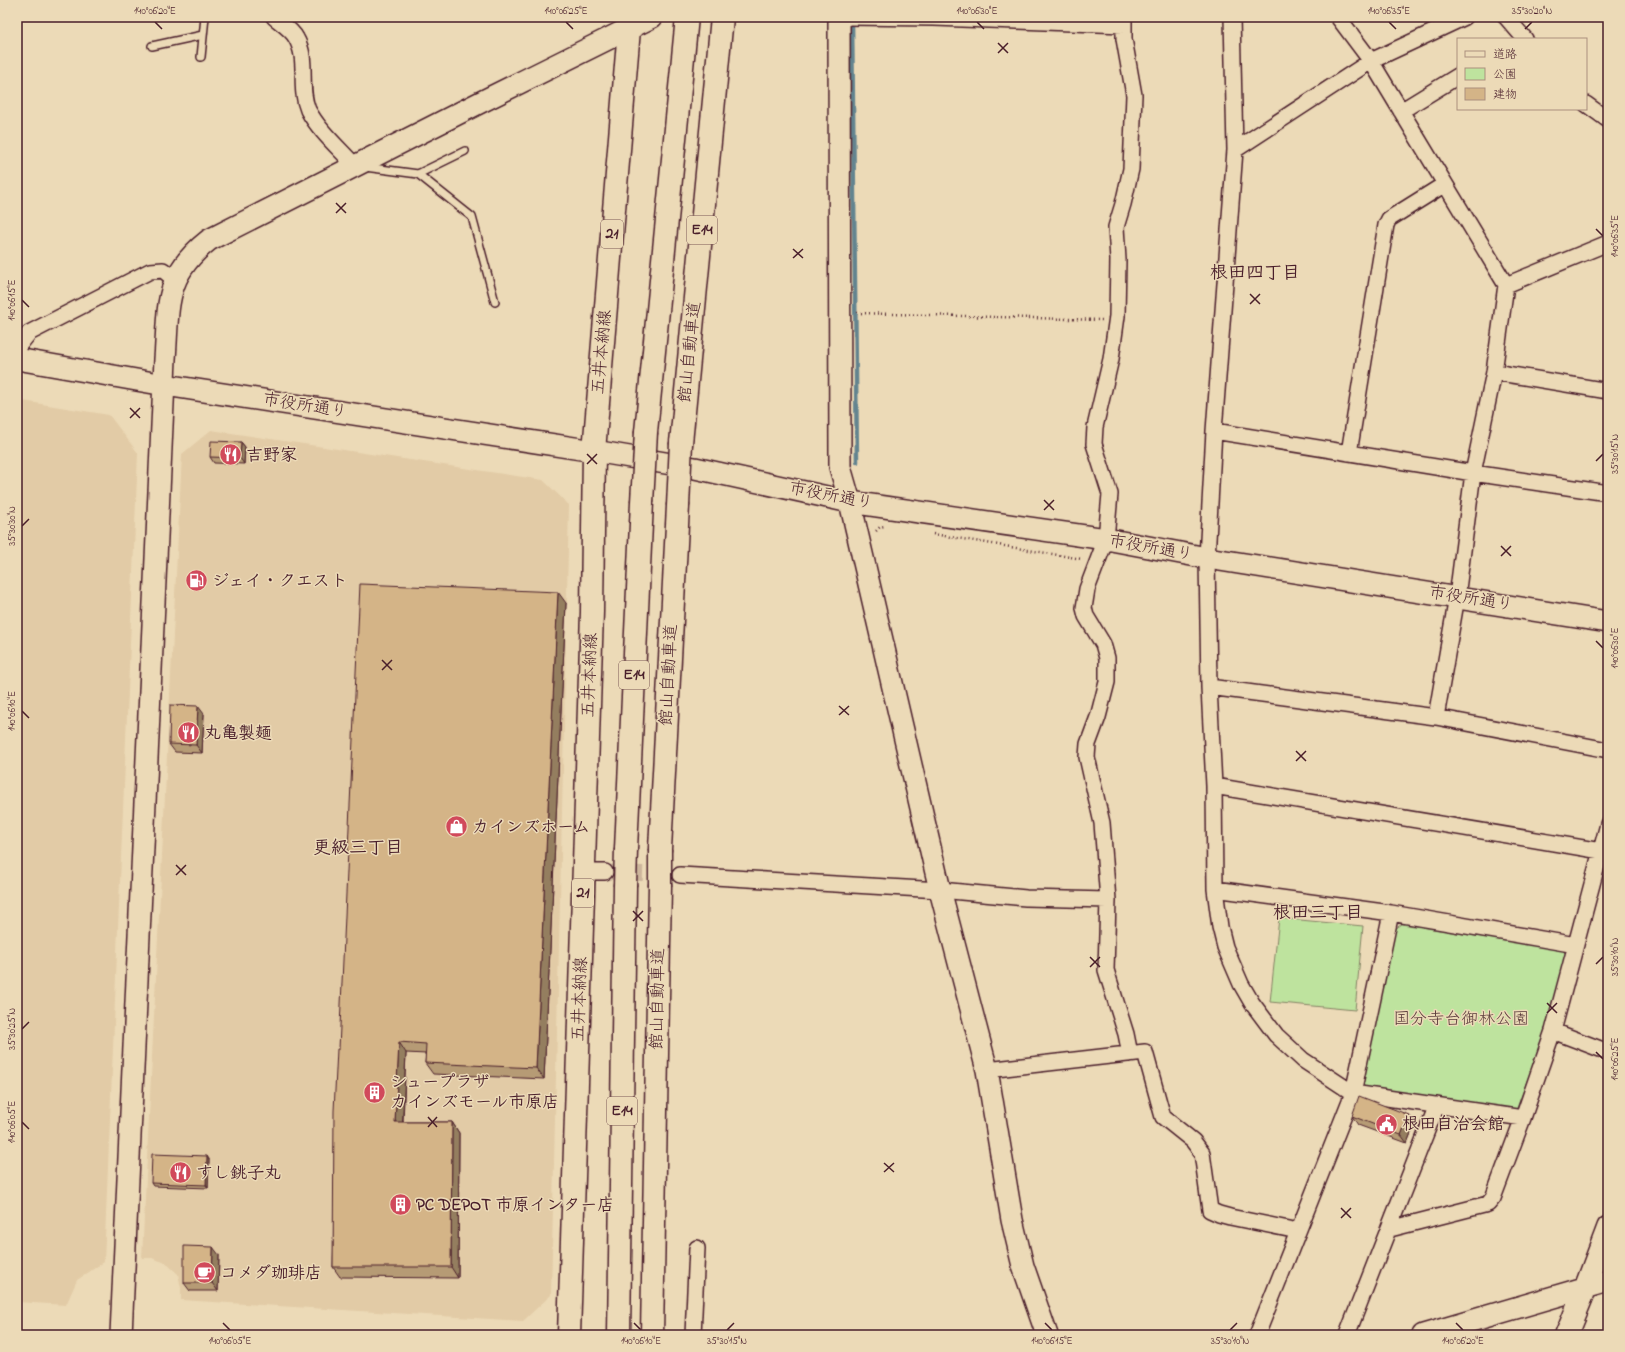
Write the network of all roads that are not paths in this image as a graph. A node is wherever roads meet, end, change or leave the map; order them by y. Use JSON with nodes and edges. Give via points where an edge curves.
{"nodes":[{"id":1,"x":205,"y":17,"type":"edge"},
{"id":2,"x":274,"y":17,"type":"edge"},
{"id":3,"x":652,"y":17,"type":"edge"},
{"id":4,"x":722,"y":17,"type":"edge"},
{"id":5,"x":839,"y":17,"type":"edge"},
{"id":6,"x":846,"y":17,"type":"edge"},
{"id":7,"x":1232,"y":17,"type":"edge"},
{"id":8,"x":1338,"y":17,"type":"edge"},
{"id":9,"x":1465,"y":17,"type":"edge"},
{"id":10,"x":1506,"y":17,"type":"edge"},
{"id":11,"x":686,"y":18,"type":"edge"},
{"id":12,"x":1124,"y":21,"type":"edge"},
{"id":13,"x":630,"y":22,"type":"edge"},
{"id":14,"x":203,"y":35,"type":"junction"},
{"id":15,"x":1524,"y":38,"type":"edge"},
{"id":16,"x":152,"y":46,"type":"dead end"},
{"id":17,"x":201,"y":57,"type":"dead end"},
{"id":18,"x":1371,"y":61,"type":"junction"},
{"id":19,"x":1457,"y":77,"type":"edge"},
{"id":20,"x":1587,"y":105,"type":"edge"},
{"id":21,"x":1401,"y":111,"type":"junction"},
{"id":22,"x":1608,"y":120,"type":"edge"},
{"id":23,"x":1235,"y":150,"type":"junction"},
{"id":24,"x":466,"y":151,"type":"dead end"},
{"id":25,"x":355,"y":166,"type":"junction"},
{"id":26,"x":418,"y":174,"type":"junction"},
{"id":27,"x":1445,"y":184,"type":"junction"},
{"id":28,"x":1608,"y":243,"type":"edge"},
{"id":29,"x":175,"y":280,"type":"junction"},
{"id":30,"x":1506,"y":285,"type":"junction"},
{"id":31,"x":495,"y":302,"type":"dead end"},
{"id":32,"x":17,"y":348,"type":"edge"},
{"id":33,"x":17,"y":359,"type":"edge"},
{"id":34,"x":1494,"y":372,"type":"junction"},
{"id":35,"x":165,"y":385,"type":"junction"},
{"id":36,"x":1608,"y":391,"type":"edge"},
{"id":37,"x":1214,"y":431,"type":"junction"},
{"id":38,"x":594,"y":450,"type":"junction"},
{"id":39,"x":1349,"y":453,"type":"junction"},
{"id":40,"x":1473,"y":473,"type":"junction"},
{"id":41,"x":1608,"y":493,"type":"edge"},
{"id":42,"x":850,"y":502,"type":"junction"},
{"id":43,"x":1106,"y":539,"type":"junction"},
{"id":44,"x":1207,"y":558,"type":"junction"},
{"id":45,"x":1457,"y":597,"type":"junction"},
{"id":46,"x":1608,"y":622,"type":"edge"},
{"id":47,"x":1210,"y":687,"type":"junction"},
{"id":48,"x":1436,"y":717,"type":"junction"},
{"id":49,"x":1608,"y":750,"type":"edge"},
{"id":50,"x":1214,"y":786,"type":"junction"},
{"id":51,"x":1608,"y":824,"type":"edge"},
{"id":52,"x":1601,"y":851,"type":"junction"},
{"id":53,"x":584,"y":872,"type":"junction"},
{"id":54,"x":605,"y":872,"type":"tunnel mouth"},
{"id":55,"x":680,"y":875,"type":"tunnel mouth"},
{"id":56,"x":1215,"y":889,"type":"junction"},
{"id":57,"x":940,"y":890,"type":"junction"},
{"id":58,"x":1108,"y":900,"type":"junction"},
{"id":59,"x":1391,"y":913,"type":"junction"},
{"id":60,"x":1576,"y":945,"type":"junction"},
{"id":61,"x":1553,"y":1031,"type":"junction"},
{"id":62,"x":1608,"y":1052,"type":"edge"},
{"id":63,"x":1130,"y":1054,"type":"junction"},
{"id":64,"x":987,"y":1070,"type":"junction"},
{"id":65,"x":1353,"y":1093,"type":"junction"},
{"id":66,"x":1437,"y":1105,"type":"junction"},
{"id":67,"x":1523,"y":1118,"type":"junction"},
{"id":68,"x":1608,"y":1227,"type":"edge"},
{"id":69,"x":1390,"y":1229,"type":"junction"},
{"id":70,"x":1298,"y":1231,"type":"junction"},
{"id":71,"x":697,"y":1248,"type":"dead end"},
{"id":72,"x":1608,"y":1280,"type":"edge"},
{"id":73,"x":1585,"y":1288,"type":"junction"},
{"id":74,"x":1428,"y":1334,"type":"edge"},
{"id":75,"x":121,"y":1335,"type":"edge"},
{"id":76,"x":569,"y":1335,"type":"edge"},
{"id":77,"x":620,"y":1335,"type":"edge"},
{"id":78,"x":652,"y":1335,"type":"edge"},
{"id":79,"x":693,"y":1335,"type":"edge"},
{"id":80,"x":1047,"y":1335,"type":"edge"},
{"id":81,"x":1257,"y":1335,"type":"edge"},
{"id":82,"x":1347,"y":1335,"type":"edge"},
{"id":83,"x":1566,"y":1335,"type":"edge"}],
"edges":[{"from":1,"to":14,"type":"lane"},
{"from":2,"to":25,"type":"street","via":[[296,37],[303,54],[308,108],[317,124]]},
{"from":3,"to":13,"type":"street"},
{"from":4,"to":78,"type":"main road","name":"館山自動車道","number":"E14","bridge":true,"via":[[681,443],[660,849]]},
{"from":5,"to":42,"type":"street","via":[[840,467]]},
{"from":6,"to":12,"type":"street"},
{"from":7,"to":23,"type":"street"},
{"from":8,"to":18,"type":"street"},
{"from":9,"to":18,"type":"street"},
{"from":10,"to":15,"type":"street"},
{"from":11,"to":77,"type":"main road","name":"館山自動車道","number":"E14","bridge":true,"via":[[646,432],[642,502],[625,886]]},
{"from":12,"to":43,"type":"street","via":[[1124,38],[1134,95],[1131,168],[1116,227],[1116,320],[1094,444],[1110,494]]},
{"from":13,"to":25,"type":"street"},
{"from":13,"to":38,"type":"main road","name":"五井本納線","number":"21"},
{"from":14,"to":16,"type":"lane"},
{"from":14,"to":17,"type":"lane"},
{"from":18,"to":21,"type":"street"},
{"from":18,"to":23,"type":"street"},
{"from":19,"to":21,"type":"street"},
{"from":20,"to":22,"type":"street"},
{"from":21,"to":27,"type":"street"},
{"from":23,"to":37,"type":"street"},
{"from":24,"to":26,"type":"lane"},
{"from":25,"to":26,"type":"lane"},
{"from":25,"to":29,"type":"street","via":[[209,240],[183,265]]},
{"from":26,"to":31,"type":"lane","via":[[472,217]]},
{"from":27,"to":30,"type":"street"},
{"from":27,"to":39,"type":"street","via":[[1389,218],[1386,225]]},
{"from":28,"to":30,"type":"street"},
{"from":29,"to":32,"type":"street","via":[[163,270],[150,271],[29,333]]},
{"from":29,"to":35,"type":"street","via":[[170,296]]},
{"from":30,"to":34,"type":"street"},
{"from":33,"to":35,"type":"street","name":"市役所通り"},
{"from":34,"to":36,"type":"street"},
{"from":34,"to":40,"type":"street"},
{"from":35,"to":38,"type":"street","name":"市役所通り"},
{"from":35,"to":75,"type":"street"},
{"from":37,"to":39,"type":"street"},
{"from":37,"to":44,"type":"street"},
{"from":38,"to":42,"type":"street","name":"市役所通り","via":[[695,468]]},
{"from":38,"to":53,"type":"main road","name":"五井本納線","number":"21"},
{"from":39,"to":40,"type":"street"},
{"from":40,"to":41,"type":"street"},
{"from":40,"to":45,"type":"street"},
{"from":42,"to":43,"type":"street","name":"市役所通り"},
{"from":42,"to":57,"type":"street"},
{"from":43,"to":44,"type":"street","name":"市役所通り"},
{"from":43,"to":58,"type":"street","via":[[1087,589],[1084,608],[1103,644],[1107,658],[1107,682],[1088,744],[1087,757],[1102,823]]},
{"from":44,"to":45,"type":"street","name":"市役所通り"},
{"from":44,"to":47,"type":"street"},
{"from":45,"to":46,"type":"street","name":"市役所通り"},
{"from":45,"to":48,"type":"street"},
{"from":47,"to":48,"type":"street"},
{"from":47,"to":50,"type":"street"},
{"from":48,"to":49,"type":"street"},
{"from":50,"to":52,"type":"street"},
{"from":50,"to":56,"type":"street"},
{"from":51,"to":52,"type":"street"},
{"from":52,"to":60,"type":"street"},
{"from":53,"to":54,"type":"street"},
{"from":53,"to":76,"type":"main road","name":"五井本納線","number":"21"},
{"from":55,"to":57,"type":"street"},
{"from":56,"to":59,"type":"street"},
{"from":56,"to":65,"type":"street","via":[[1225,948],[1252,1003],[1289,1048]]},
{"from":57,"to":58,"type":"street","via":[[1026,898]]},
{"from":57,"to":64,"type":"street"},
{"from":58,"to":63,"type":"street","via":[[1106,970]]},
{"from":59,"to":60,"type":"street"},
{"from":59,"to":65,"type":"street"},
{"from":60,"to":61,"type":"street"},
{"from":61,"to":62,"type":"street"},
{"from":61,"to":67,"type":"street"},
{"from":63,"to":64,"type":"street"},
{"from":63,"to":70,"type":"street","via":[[1145,1052],[1163,1117],[1193,1141],[1202,1153],[1210,1210],[1230,1217]]},
{"from":64,"to":80,"type":"street","via":[[1012,1220],[1023,1266]]},
{"from":65,"to":66,"type":"street"},
{"from":65,"to":70,"type":"street"},
{"from":66,"to":67,"type":"street"},
{"from":66,"to":69,"type":"street"},
{"from":67,"to":69,"type":"street","via":[[1493,1198],[1488,1204]]},
{"from":68,"to":73,"type":"street"},
{"from":69,"to":82,"type":"street"},
{"from":70,"to":81,"type":"street"},
{"from":71,"to":79,"type":"street"},
{"from":72,"to":73,"type":"street"},
{"from":73,"to":74,"type":"street"},
{"from":73,"to":83,"type":"street"}]}
